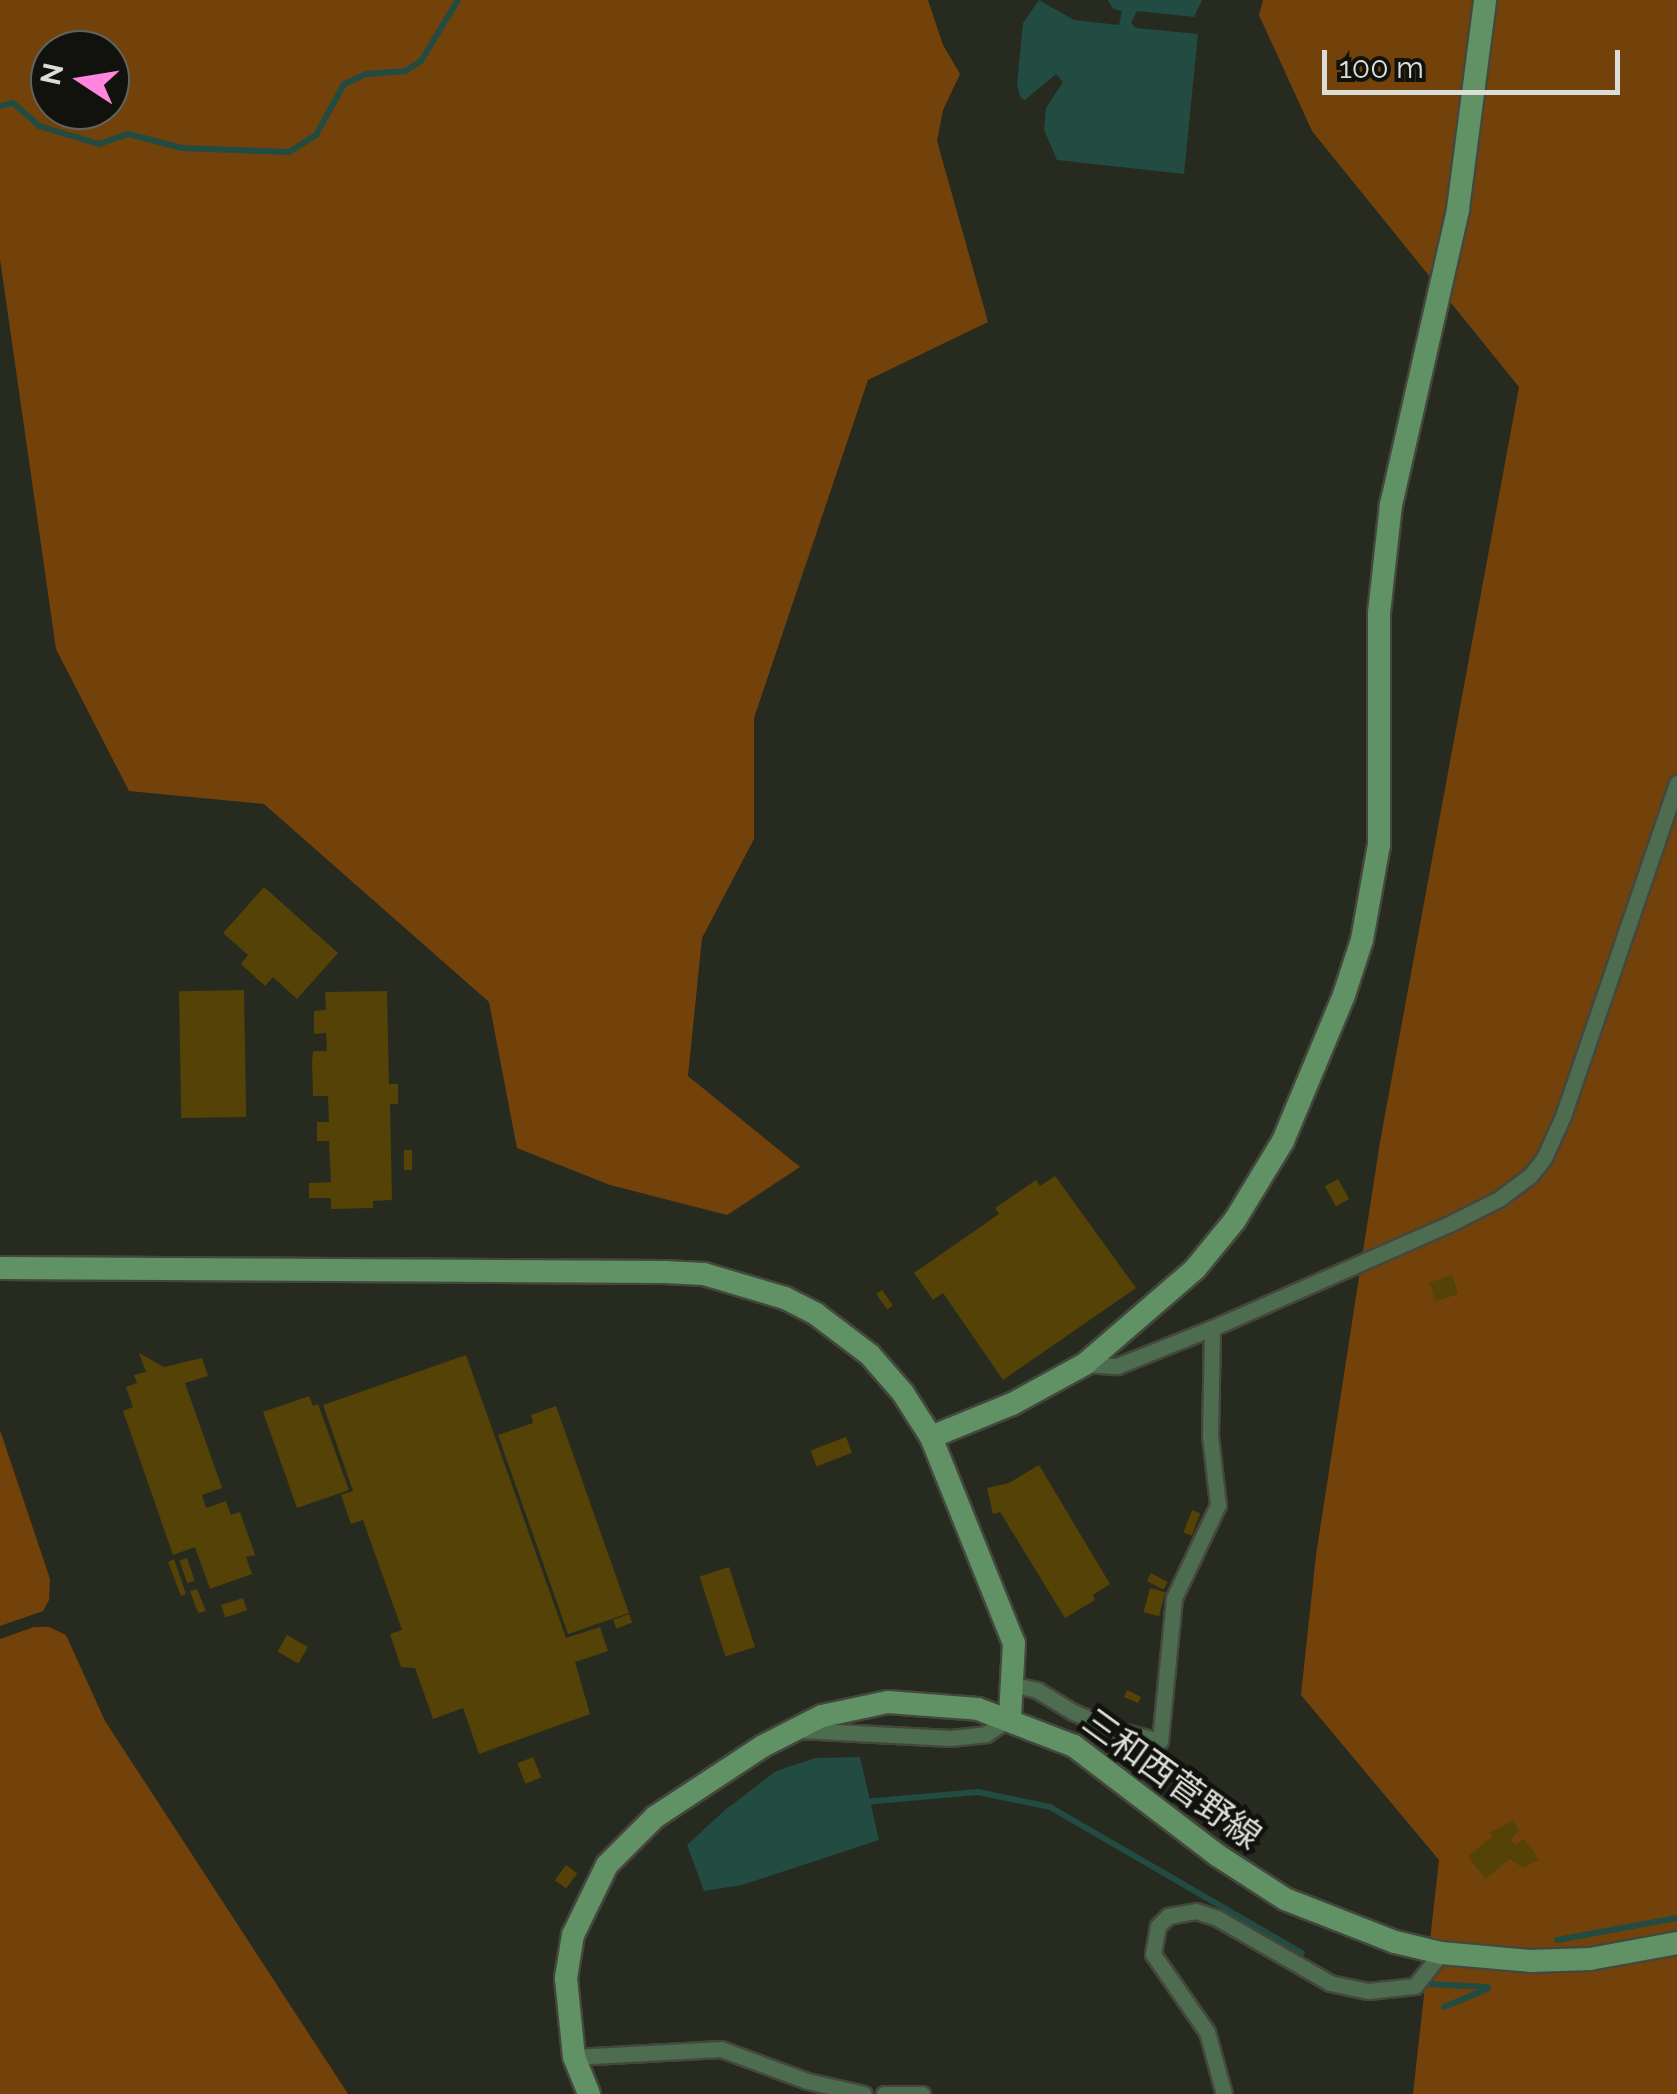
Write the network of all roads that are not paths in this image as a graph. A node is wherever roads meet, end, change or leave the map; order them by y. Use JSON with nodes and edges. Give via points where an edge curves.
{"nodes":[{"id":1,"x":1485,"y":0,"type":"edge"},
{"id":2,"x":1677,"y":783,"type":"edge"},
{"id":3,"x":0,"y":1268,"type":"edge"},
{"id":4,"x":1212,"y":1328,"type":"junction"},
{"id":5,"x":1085,"y":1364,"type":"junction"},
{"id":6,"x":931,"y":1437,"type":"junction"},
{"id":7,"x":1014,"y":1684,"type":"junction"},
{"id":8,"x":1010,"y":1718,"type":"junction"},
{"id":9,"x":792,"y":1730,"type":"junction"},
{"id":10,"x":1677,"y":1943,"type":"edge"},
{"id":11,"x":1440,"y":1953,"type":"junction"},
{"id":12,"x":574,"y":2057,"type":"junction"},
{"id":13,"x":589,"y":2094,"type":"edge"},
{"id":14,"x":864,"y":2094,"type":"edge"},
{"id":15,"x":884,"y":2094,"type":"edge"},
{"id":16,"x":922,"y":2094,"type":"edge"},
{"id":17,"x":1224,"y":2094,"type":"edge"}],
"edges":[{"from":1,"to":5,"type":"street","via":[[1464,175],[1383,561],[1378,845],[1362,940],[1299,1106],[1235,1220],[1184,1280]]},
{"from":2,"to":4,"type":"street","via":[[1563,1116],[1530,1176],[1452,1222]]},
{"from":3,"to":6,"type":"street","via":[[704,1274],[785,1298],[842,1332],[903,1393]]},
{"from":4,"to":5,"type":"street","via":[[1118,1366]]},
{"from":4,"to":7,"type":"street","via":[[1210,1436],[1218,1505],[1174,1598],[1160,1741],[1116,1730]]},
{"from":5,"to":6,"type":"street"},
{"from":6,"to":7,"type":"street","via":[[1003,1608],[1014,1643]]},
{"from":7,"to":8,"type":"street"},
{"from":8,"to":9,"type":"street","via":[[986,1734],[950,1738]]},
{"from":8,"to":9,"type":"street","name":"三和西菅野線","via":[[888,1702],[852,1707]]},
{"from":8,"to":11,"type":"street","name":"三和西菅野線","via":[[1105,1766],[1284,1899],[1358,1931]]},
{"from":9,"to":12,"type":"street","name":"三和西菅野線","via":[[655,1817],[607,1865],[573,1935],[566,1978]]},
{"from":10,"to":11,"type":"street","name":"三和西菅野線","via":[[1590,1958]]},
{"from":11,"to":17,"type":"street","via":[[1415,1986],[1368,1992],[1330,1982],[1196,1910],[1168,1916],[1158,1926],[1152,1954],[1206,2032]]},
{"from":12,"to":13,"type":"street","name":"三和西菅野線"},
{"from":12,"to":14,"type":"street","via":[[720,2049]]},
{"from":15,"to":16,"type":"street"}]}
